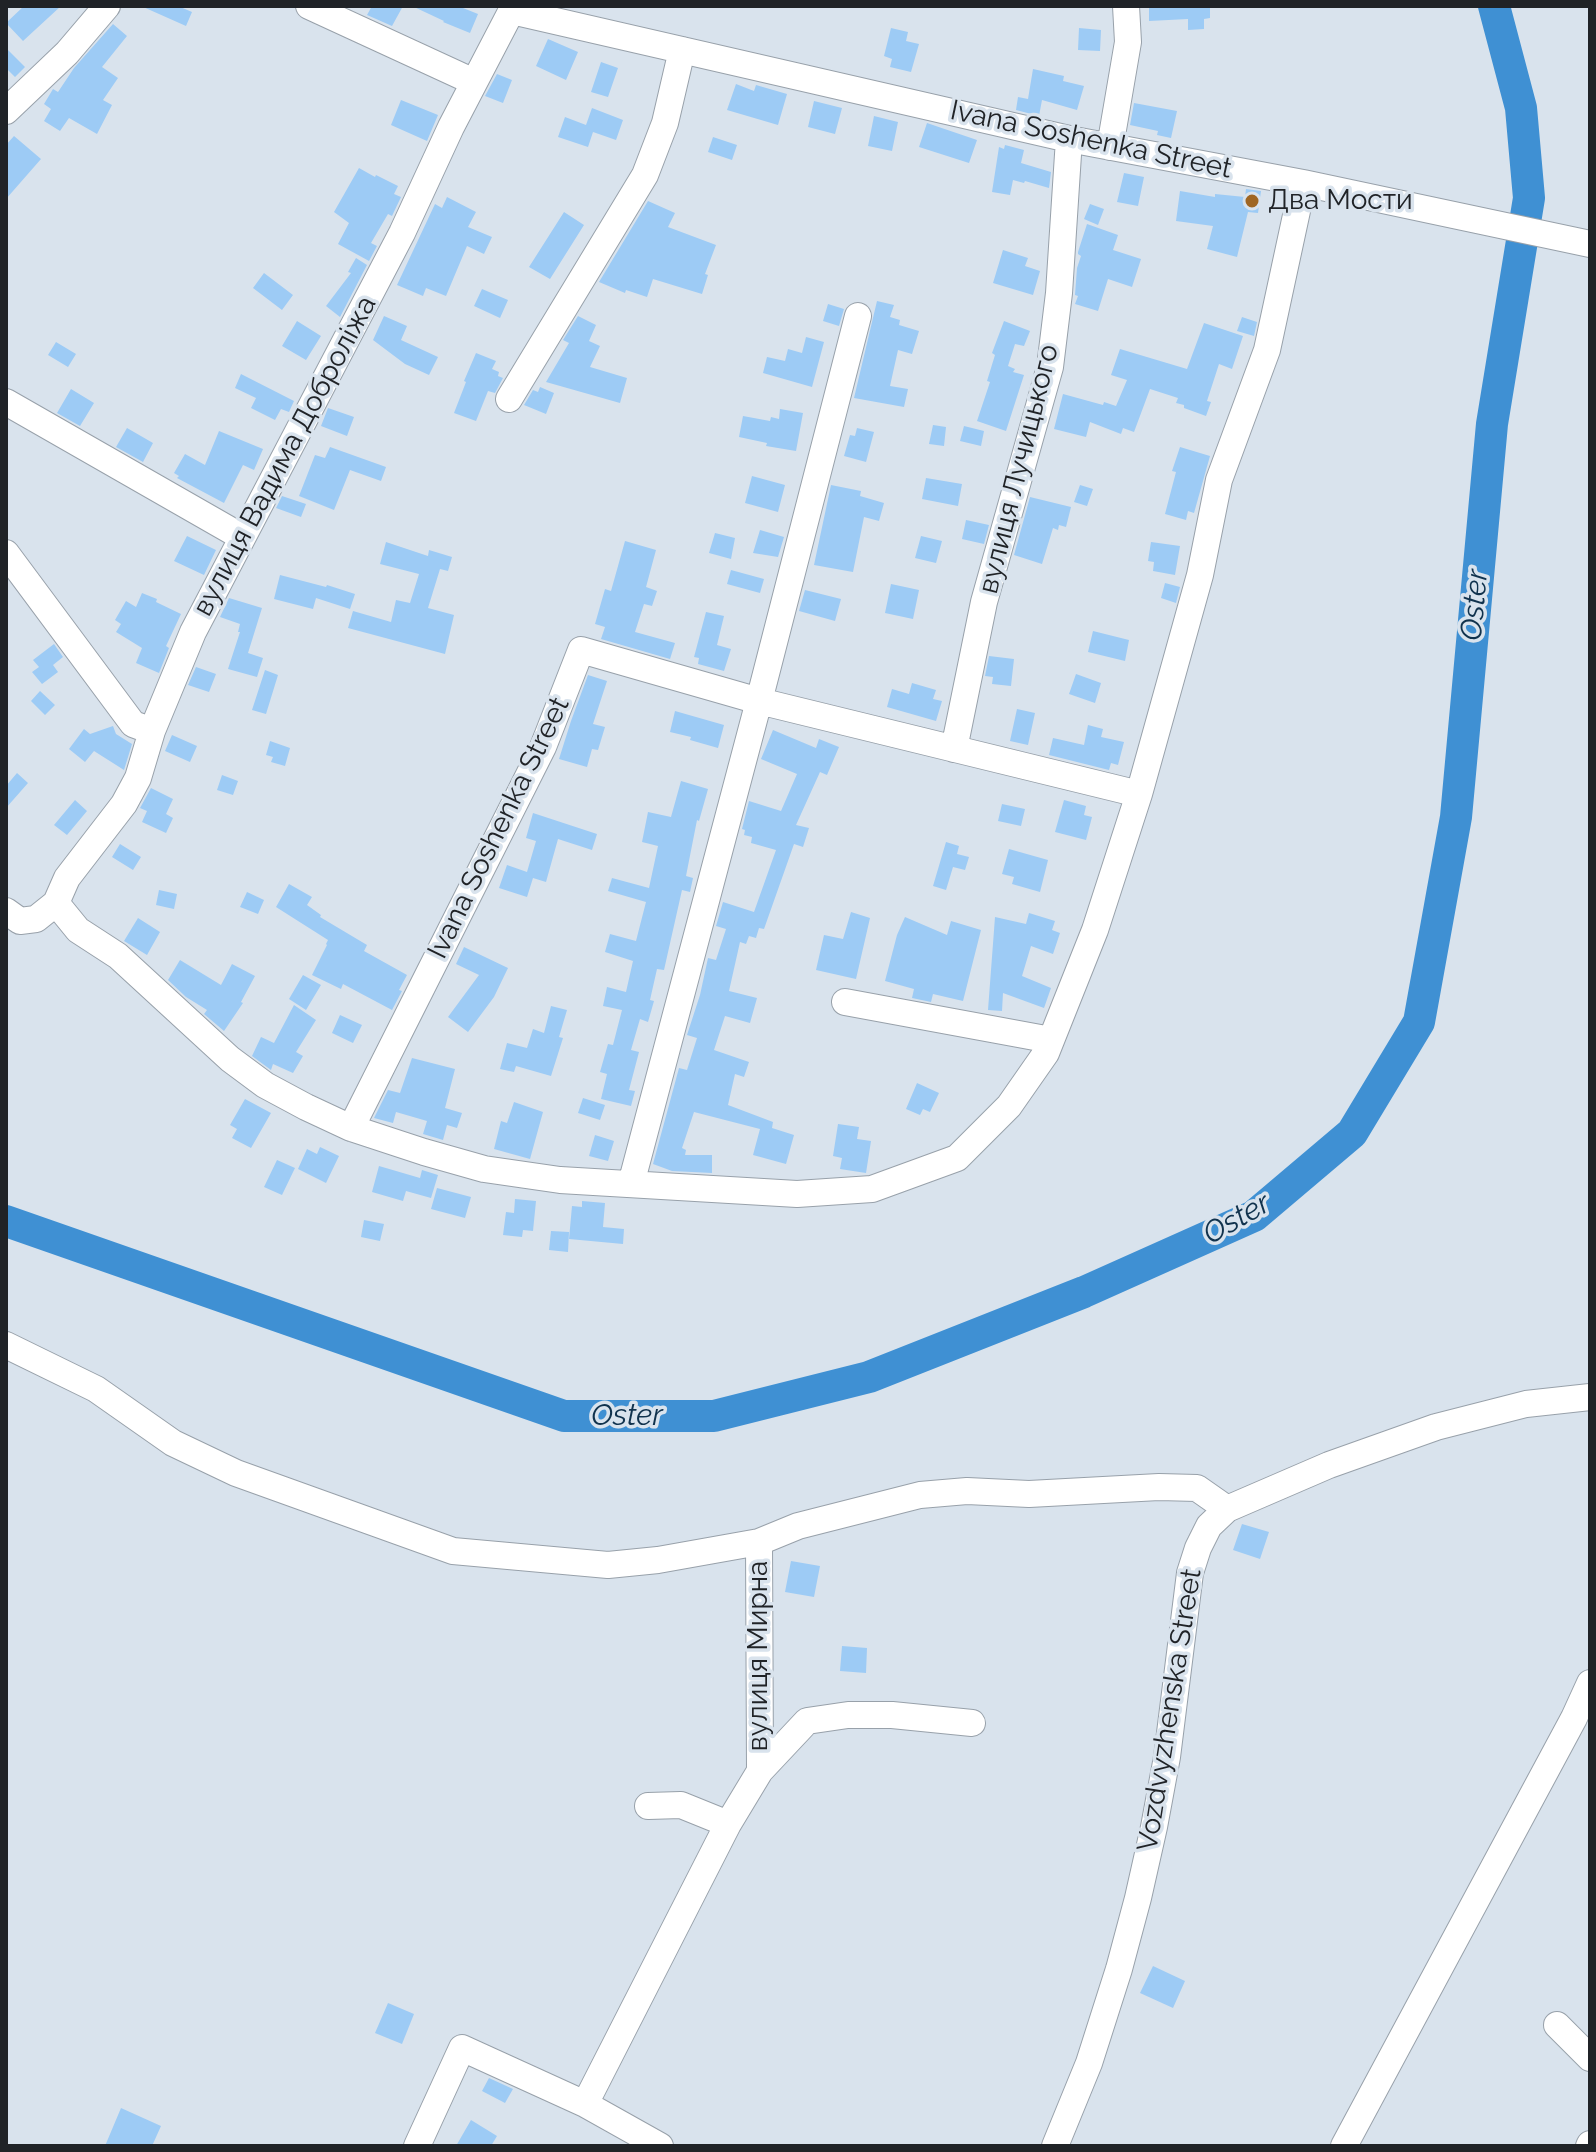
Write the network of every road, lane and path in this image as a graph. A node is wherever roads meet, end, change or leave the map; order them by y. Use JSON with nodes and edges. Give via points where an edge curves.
{"nodes":[{"id":1,"x":107,"y":6,"type":"edge"},
{"id":2,"x":309,"y":6,"type":"edge"},
{"id":3,"x":1126,"y":6,"type":"edge"},
{"id":4,"x":513,"y":8,"type":"edge"},
{"id":5,"x":682,"y":50,"type":"junction"},
{"id":6,"x":474,"y":82,"type":"junction"},
{"id":7,"x":6,"y":111,"type":"edge"},
{"id":8,"x":1069,"y":139,"type":"junction"},
{"id":9,"x":1110,"y":147,"type":"junction"},
{"id":10,"x":1303,"y":183,"type":"junction"},
{"id":11,"x":1582,"y":243,"type":"edge"},
{"id":12,"x":858,"y":316,"type":"dead end"},
{"id":13,"x":509,"y":399,"type":"dead end"},
{"id":14,"x":6,"y":402,"type":"edge"},
{"id":15,"x":242,"y":537,"type":"junction"},
{"id":16,"x":6,"y":553,"type":"edge"},
{"id":17,"x":759,"y":701,"type":"junction"},
{"id":18,"x":152,"y":731,"type":"junction"},
{"id":19,"x":954,"y":749,"type":"junction"},
{"id":20,"x":1139,"y":794,"type":"junction"},
{"id":21,"x":56,"y":903,"type":"junction"},
{"id":22,"x":6,"y":911,"type":"edge"},
{"id":23,"x":845,"y":1002,"type":"dead end"},
{"id":24,"x":1051,"y":1040,"type":"junction"},
{"id":25,"x":351,"y":1128,"type":"junction"},
{"id":26,"x":631,"y":1184,"type":"junction"},
{"id":27,"x":6,"y":1345,"type":"edge"},
{"id":28,"x":1590,"y":1397,"type":"edge"},
{"id":29,"x":1227,"y":1509,"type":"junction"},
{"id":30,"x":759,"y":1542,"type":"junction"},
{"id":31,"x":1590,"y":1683,"type":"edge"},
{"id":32,"x":759,"y":1719,"type":"junction"},
{"id":33,"x":807,"y":1721,"type":"junction"},
{"id":34,"x":972,"y":1723,"type":"dead end"},
{"id":35,"x":760,"y":1771,"type":"junction"},
{"id":36,"x":648,"y":1806,"type":"dead end"},
{"id":37,"x":728,"y":1824,"type":"junction"},
{"id":38,"x":1557,"y":2025,"type":"dead end"},
{"id":39,"x":1590,"y":2058,"type":"edge"},
{"id":40,"x":585,"y":2104,"type":"junction"},
{"id":41,"x":417,"y":2146,"type":"edge"},
{"id":42,"x":660,"y":2146,"type":"edge"},
{"id":43,"x":1055,"y":2146,"type":"edge"},
{"id":44,"x":1344,"y":2146,"type":"edge"}],
"edges":[{"from":1,"to":7,"type":"street"},
{"from":2,"to":6,"type":"street"},
{"from":3,"to":9,"type":"street","via":[[1128,42]]},
{"from":4,"to":5,"type":"street","name":"Ivana Soshenka Street"},
{"from":4,"to":6,"type":"street","name":"вулиця Вадима Доброліжа"},
{"from":5,"to":8,"type":"street","name":"Ivana Soshenka Street"},
{"from":5,"to":13,"type":"street","via":[[665,123],[645,175]]},
{"from":6,"to":15,"type":"street","name":"вулиця Вадима Доброліжа","via":[[402,233]]},
{"from":8,"to":9,"type":"street","name":"Ivana Soshenka Street"},
{"from":8,"to":19,"type":"street","name":"вулиця Лучицького","via":[[1050,367],[984,602]]},
{"from":9,"to":10,"type":"street","name":"Ivana Soshenka Street"},
{"from":10,"to":11,"type":"street","name":"Ivana Soshenka Street"},
{"from":10,"to":20,"type":"street","via":[[1267,350],[1219,480],[1200,575]]},
{"from":12,"to":17,"type":"street"},
{"from":14,"to":15,"type":"street"},
{"from":15,"to":18,"type":"street","name":"вулиця Вадима Доброліжа","via":[[193,632]]},
{"from":16,"to":18,"type":"street","via":[[133,724]]},
{"from":17,"to":19,"type":"street","name":"Ivana Soshenka Street"},
{"from":17,"to":25,"type":"street","name":"Ivana Soshenka Street","via":[[581,650],[543,747]]},
{"from":17,"to":26,"type":"street"},
{"from":18,"to":21,"type":"street","name":"вулиця Вадима Доброліжа","via":[[124,804],[67,878]]},
{"from":19,"to":20,"type":"street","name":"Ivana Soshenka Street"},
{"from":20,"to":24,"type":"street","via":[[1095,930]]},
{"from":21,"to":22,"type":"street","via":[[36,919],[20,921]]},
{"from":21,"to":25,"type":"street","via":[[78,930],[118,956],[242,1068]]},
{"from":23,"to":24,"type":"street"},
{"from":24,"to":26,"type":"street","via":[[1009,1106],[957,1158],[872,1189],[797,1194]]},
{"from":25,"to":26,"type":"street","via":[[484,1169]]},
{"from":27,"to":30,"type":"street","via":[[96,1389],[173,1443],[236,1473],[453,1551],[608,1565]]},
{"from":28,"to":29,"type":"street","name":"Vozdvyzhenska Street","via":[[1526,1404],[1436,1427]]},
{"from":29,"to":30,"type":"street","via":[[1197,1488],[967,1491],[909,1498],[798,1526]]},
{"from":29,"to":43,"type":"street","name":"Vozdvyzhenska Street","via":[[1209,1526],[1190,1573],[1167,1757],[1138,1898],[1089,2063]]},
{"from":30,"to":32,"type":"street","name":"вулиця Мирна"},
{"from":31,"to":44,"type":"street"},
{"from":32,"to":33,"type":"street"},
{"from":32,"to":35,"type":"street","name":"вулиця Мирна"},
{"from":33,"to":34,"type":"street","via":[[892,1715]]},
{"from":33,"to":35,"type":"street"},
{"from":35,"to":37,"type":"street"},
{"from":36,"to":37,"type":"street","via":[[681,1805]]},
{"from":37,"to":40,"type":"street"},
{"from":38,"to":39,"type":"street"},
{"from":40,"to":41,"type":"street","via":[[462,2048]]},
{"from":40,"to":42,"type":"street"}]}
